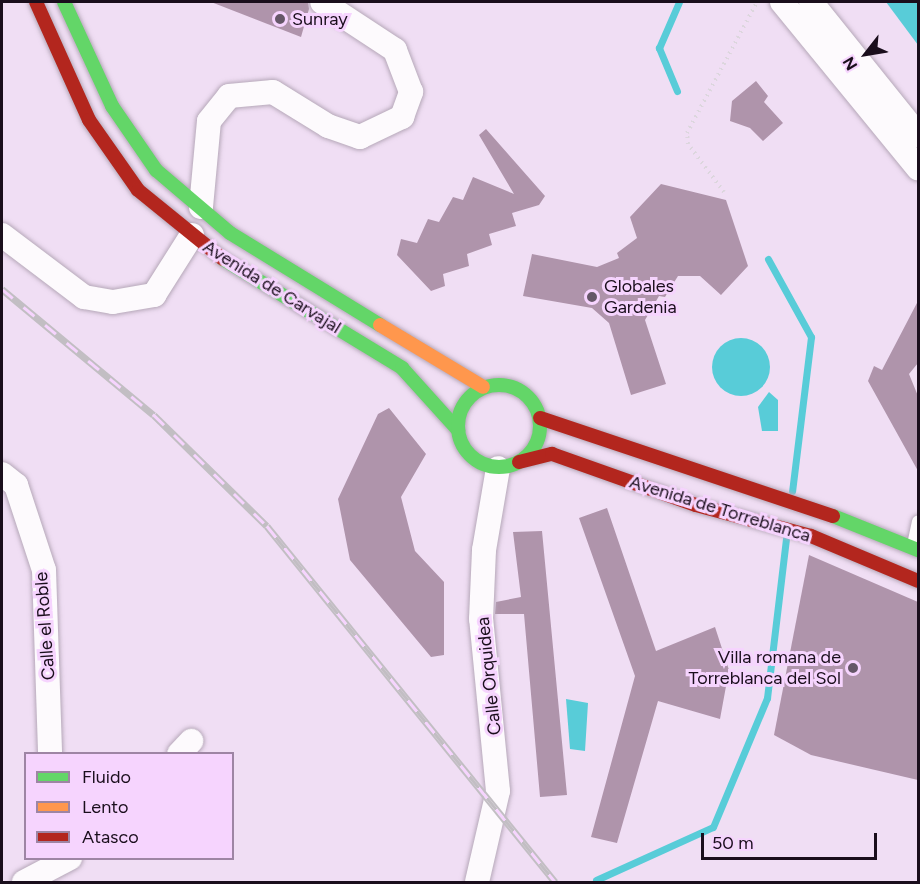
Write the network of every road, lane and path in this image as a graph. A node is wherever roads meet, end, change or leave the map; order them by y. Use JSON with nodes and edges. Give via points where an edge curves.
{"nodes":[{"id":1,"x":36,"y":2,"type":"edge"},
{"id":2,"x":64,"y":2,"type":"edge"},
{"id":3,"x":322,"y":2,"type":"edge"},
{"id":4,"x":757,"y":2,"type":"edge"},
{"id":5,"x":782,"y":2,"type":"edge"},
{"id":6,"x":811,"y":2,"type":"edge"},
{"id":7,"x":918,"y":135,"type":"edge"},
{"id":8,"x":918,"y":168,"type":"edge"},
{"id":9,"x":724,"y":192,"type":"dead end"},
{"id":10,"x":201,"y":207,"type":"junction"},
{"id":11,"x":2,"y":235,"type":"edge"},
{"id":12,"x":192,"y":235,"type":"junction"},
{"id":13,"x":483,"y":387,"type":"junction"},
{"id":14,"x":540,"y":418,"type":"junction"},
{"id":15,"x":458,"y":430,"type":"junction"},
{"id":16,"x":509,"y":465,"type":"junction"},
{"id":17,"x":2,"y":474,"type":"edge"},
{"id":18,"x":918,"y":522,"type":"edge"},
{"id":19,"x":916,"y":548,"type":"edge"},
{"id":20,"x":918,"y":580,"type":"edge"},
{"id":21,"x":50,"y":752,"type":"edge"},
{"id":22,"x":65,"y":860,"type":"edge"},
{"id":23,"x":32,"y":872,"type":"edge"},
{"id":24,"x":477,"y":882,"type":"edge"}],
"edges":[{"from":1,"to":12,"type":"main road","name":"Avenida de Carvajal","via":[[89,120],[138,190]]},
{"from":2,"to":10,"type":"main road","name":"Avenida de Carvajal","via":[[112,106],[156,170]]},
{"from":3,"to":10,"type":"street","via":[[395,50],[411,92],[402,117],[360,137],[328,126],[273,92],[229,96],[209,121]]},
{"from":4,"to":9,"type":"path","via":[[687,134],[688,144]]},
{"from":5,"to":8,"type":"street"},
{"from":6,"to":7,"type":"street"},
{"from":10,"to":13,"type":"main road","name":"Avenida de Carvajal","via":[[230,233]]},
{"from":11,"to":12,"type":"street","via":[[84,297],[113,302],[154,295]]},
{"from":12,"to":15,"type":"main road","name":"Avenida de Carvajal","via":[[216,255],[402,368]]},
{"from":13,"to":14,"type":"main road","via":[[519,389]]},
{"from":13,"to":15,"type":"main road","via":[[463,404]]},
{"from":14,"to":16,"type":"main road","via":[[537,444]]},
{"from":14,"to":19,"type":"main road","name":"Avenida de Torreblanca","via":[[818,510]]},
{"from":15,"to":16,"type":"main road","via":[[471,456]]},
{"from":16,"to":20,"type":"main road","name":"Avenida de Torreblanca","via":[[552,454],[811,536]]},
{"from":16,"to":24,"type":"street","name":"Calle Orquidea","via":[[484,550],[482,619],[498,791]]},
{"from":17,"to":21,"type":"street","name":"Calle el Roble","via":[[16,485],[44,570]]},
{"from":18,"to":19,"type":"lane"},
{"from":22,"to":23,"type":"street"}]}
